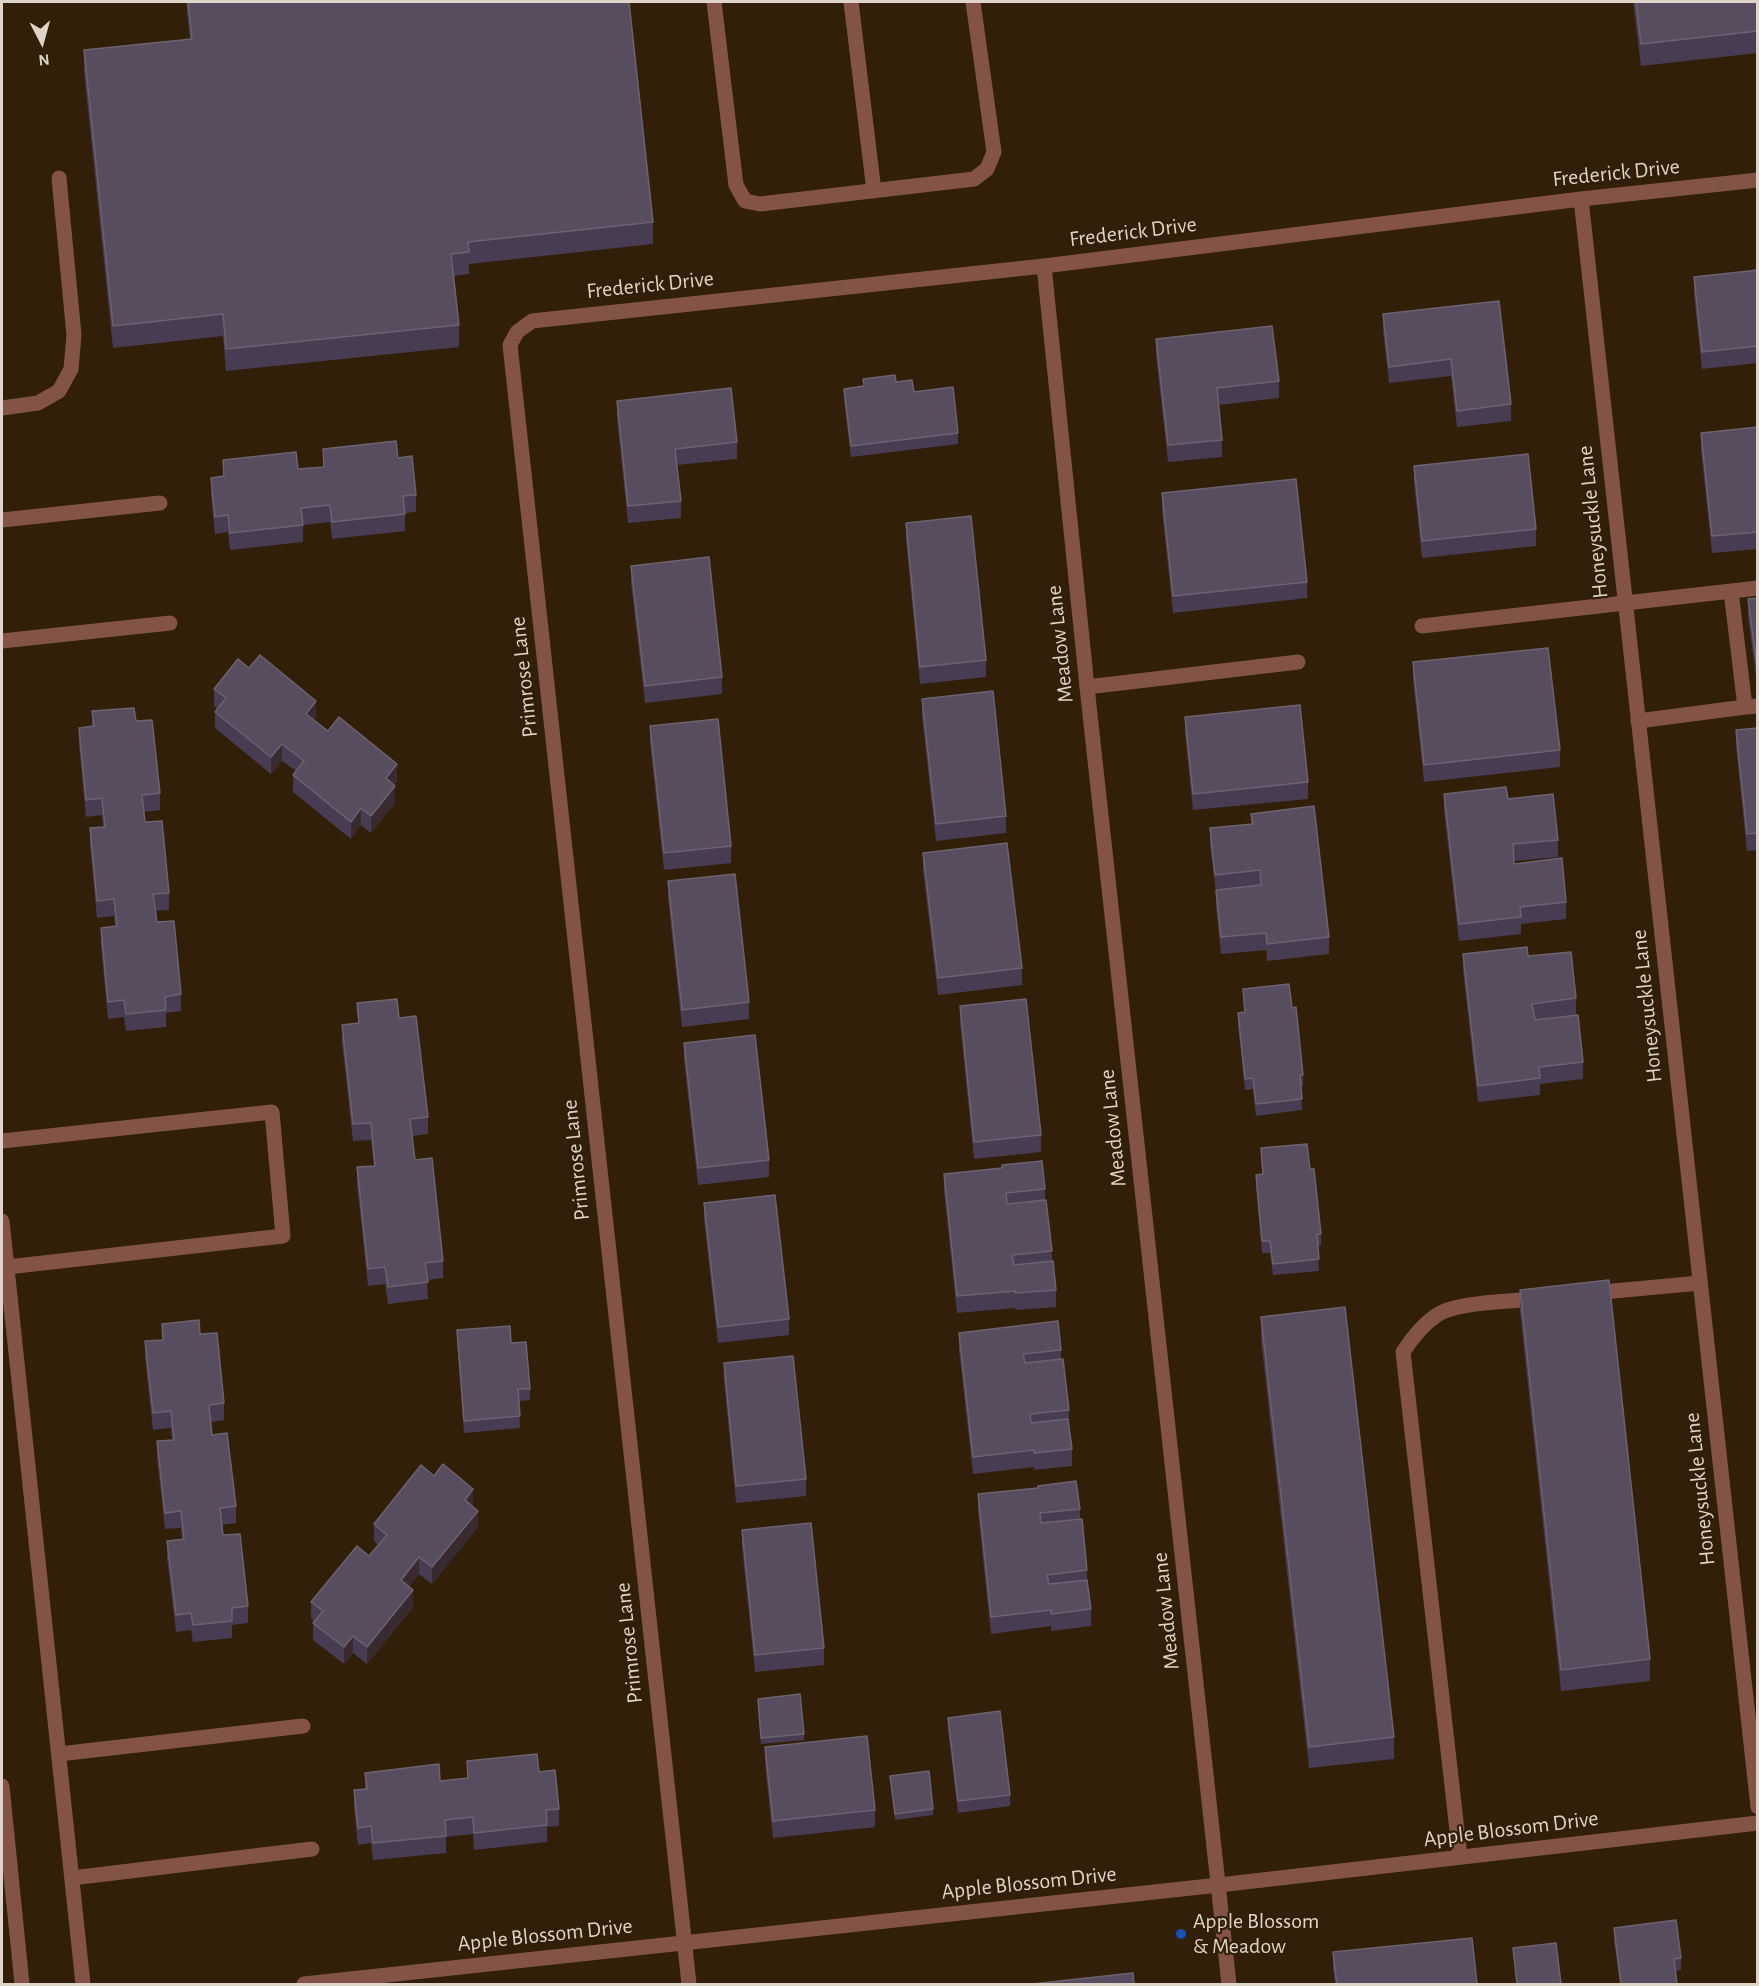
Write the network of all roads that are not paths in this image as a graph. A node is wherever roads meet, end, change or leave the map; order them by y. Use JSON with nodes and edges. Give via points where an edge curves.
{"nodes":[{"id":1,"x":714,"y":2,"type":"edge"},
{"id":2,"x":851,"y":2,"type":"edge"},
{"id":3,"x":973,"y":2,"type":"edge"},
{"id":4,"x":59,"y":178,"type":"dead end"},
{"id":5,"x":1758,"y":180,"type":"edge"},
{"id":6,"x":874,"y":191,"type":"junction"},
{"id":7,"x":1581,"y":199,"type":"junction"},
{"id":8,"x":1044,"y":266,"type":"junction"},
{"id":9,"x":517,"y":332,"type":"joint"},
{"id":10,"x":2,"y":408,"type":"edge"},
{"id":11,"x":160,"y":503,"type":"dead end"},
{"id":12,"x":2,"y":520,"type":"edge"},
{"id":13,"x":1758,"y":588,"type":"edge"},
{"id":14,"x":1731,"y":591,"type":"junction"},
{"id":15,"x":1625,"y":604,"type":"junction"},
{"id":16,"x":170,"y":623,"type":"dead end"},
{"id":17,"x":1422,"y":626,"type":"dead end"},
{"id":18,"x":2,"y":641,"type":"edge"},
{"id":19,"x":1298,"y":662,"type":"dead end"},
{"id":20,"x":1087,"y":687,"type":"junction"},
{"id":21,"x":1751,"y":707,"type":"edge"},
{"id":22,"x":1638,"y":721,"type":"junction"},
{"id":23,"x":2,"y":1142,"type":"edge"},
{"id":24,"x":2,"y":1221,"type":"edge"},
{"id":25,"x":7,"y":1267,"type":"junction"},
{"id":26,"x":1700,"y":1283,"type":"junction"},
{"id":27,"x":1572,"y":1295,"type":"edge"},
{"id":28,"x":1549,"y":1298,"type":"edge"},
{"id":29,"x":303,"y":1726,"type":"dead end"},
{"id":30,"x":59,"y":1754,"type":"junction"},
{"id":31,"x":2,"y":1786,"type":"edge"},
{"id":32,"x":1758,"y":1807,"type":"edge"},
{"id":33,"x":1758,"y":1823,"type":"edge"},
{"id":34,"x":312,"y":1849,"type":"dead end"},
{"id":35,"x":1460,"y":1857,"type":"junction"},
{"id":36,"x":72,"y":1878,"type":"junction"},
{"id":37,"x":1219,"y":1886,"type":"junction"},
{"id":38,"x":685,"y":1943,"type":"junction"},
{"id":39,"x":22,"y":1984,"type":"edge"},
{"id":40,"x":83,"y":1984,"type":"edge"},
{"id":41,"x":304,"y":1984,"type":"edge"},
{"id":42,"x":689,"y":1984,"type":"edge"},
{"id":43,"x":1229,"y":1984,"type":"edge"}],
"edges":[{"from":1,"to":6,"type":"street","via":[[736,184],[745,201],[760,204]]},
{"from":2,"to":6,"type":"street"},
{"from":3,"to":6,"type":"street","via":[[994,152],[987,169],[974,179]]},
{"from":4,"to":10,"type":"street","via":[[74,335],[71,369],[59,391],[38,403]]},
{"from":5,"to":7,"type":"street","name":"Frederick Drive"},
{"from":7,"to":8,"type":"street","name":"Frederick Drive"},
{"from":7,"to":15,"type":"street","name":"Honeysuckle Lane"},
{"from":8,"to":9,"type":"street","name":"Frederick Drive","via":[[532,321]]},
{"from":8,"to":20,"type":"street","name":"Meadow Lane"},
{"from":9,"to":38,"type":"street","name":"Primrose Lane","via":[[510,345]]},
{"from":11,"to":12,"type":"street"},
{"from":13,"to":14,"type":"street"},
{"from":14,"to":15,"type":"street"},
{"from":14,"to":21,"type":"street"},
{"from":15,"to":17,"type":"street"},
{"from":15,"to":22,"type":"street","name":"Honeysuckle Lane"},
{"from":16,"to":18,"type":"street"},
{"from":19,"to":20,"type":"street"},
{"from":20,"to":37,"type":"street","name":"Meadow Lane"},
{"from":21,"to":22,"type":"street"},
{"from":22,"to":26,"type":"street","name":"Honeysuckle Lane"},
{"from":23,"to":25,"type":"street","via":[[272,1112],[283,1236]]},
{"from":24,"to":25,"type":"street"},
{"from":25,"to":30,"type":"street"},
{"from":26,"to":27,"type":"street"},
{"from":26,"to":32,"type":"street","name":"Honeysuckle Lane"},
{"from":28,"to":35,"type":"street","via":[[1467,1305],[1439,1313],[1416,1332],[1402,1352]]},
{"from":29,"to":30,"type":"street"},
{"from":30,"to":36,"type":"street"},
{"from":31,"to":39,"type":"street"},
{"from":33,"to":35,"type":"street","name":"Apple Blossom Drive"},
{"from":34,"to":36,"type":"street"},
{"from":35,"to":37,"type":"street","name":"Apple Blossom Drive"},
{"from":36,"to":40,"type":"street"},
{"from":37,"to":38,"type":"street","name":"Apple Blossom Drive"},
{"from":37,"to":43,"type":"street","name":"Meadow Lane"},
{"from":38,"to":41,"type":"street","name":"Apple Blossom Drive"},
{"from":38,"to":42,"type":"street","name":"Primrose Lane"}]}
